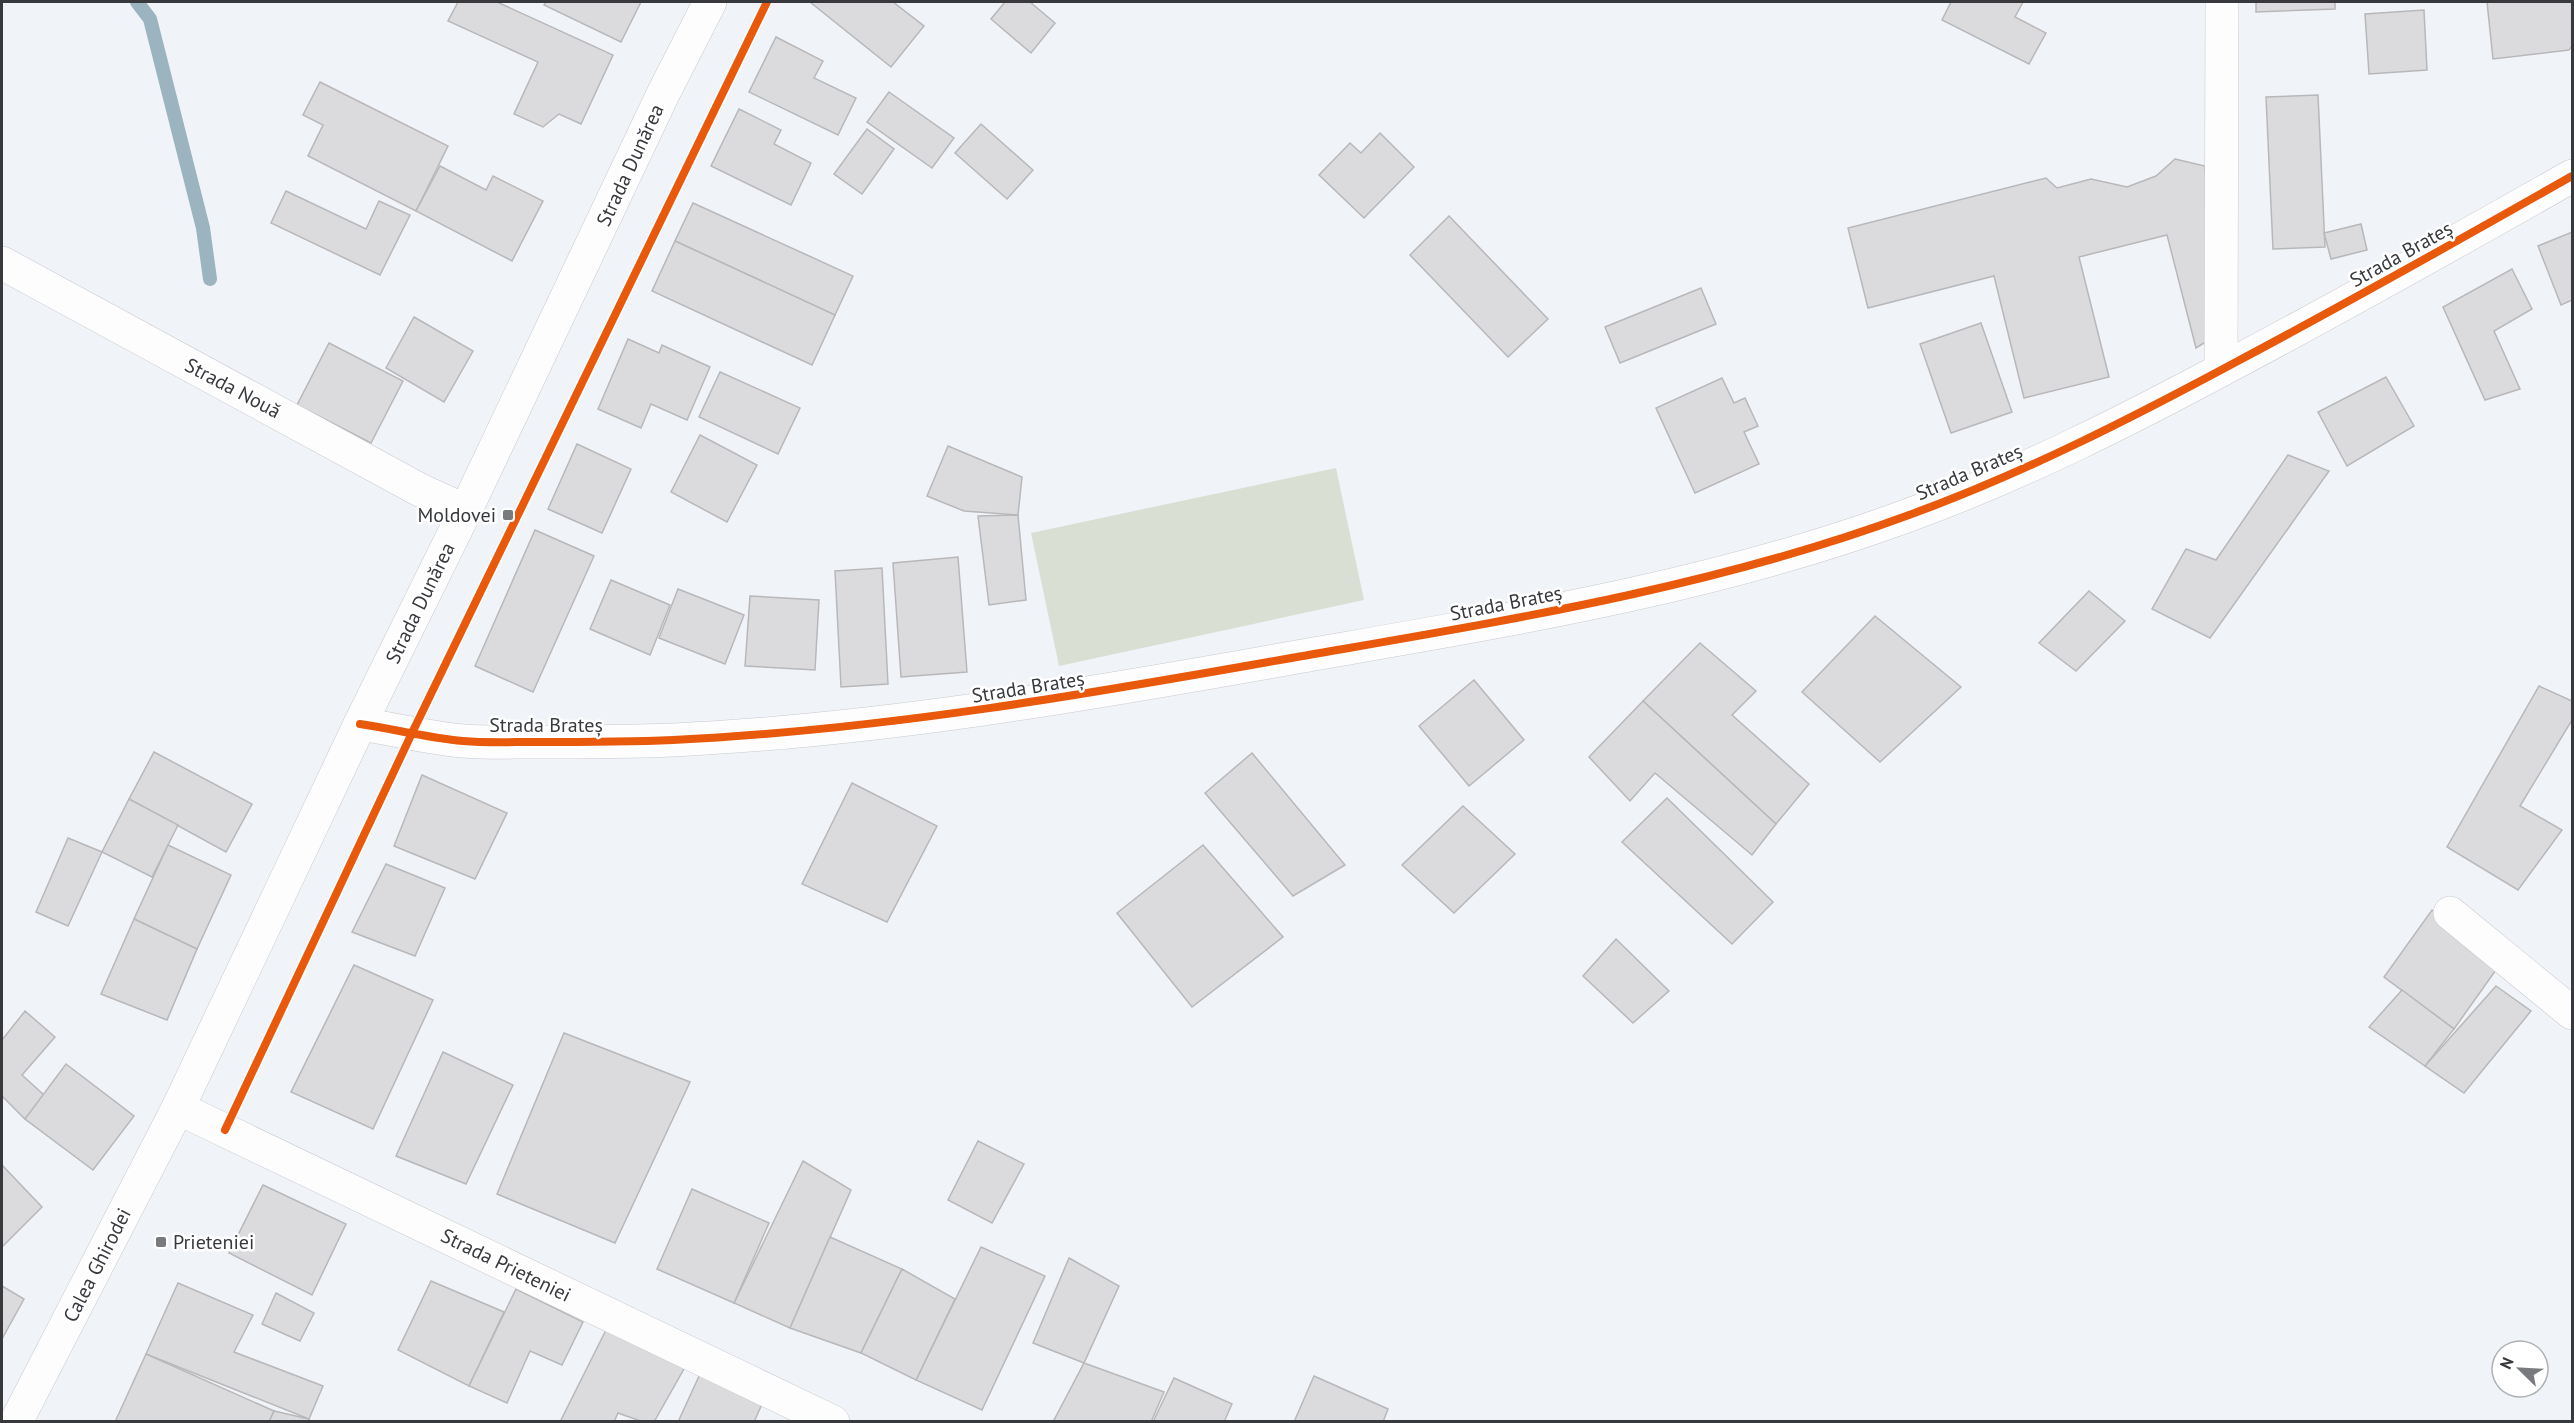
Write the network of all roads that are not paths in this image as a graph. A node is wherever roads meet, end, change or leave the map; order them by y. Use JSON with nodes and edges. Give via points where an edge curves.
{"nodes":[{"id":1,"x":710,"y":2,"type":"edge"},
{"id":2,"x":2222,"y":2,"type":"edge"},
{"id":3,"x":2572,"y":176,"type":"edge"},
{"id":4,"x":2,"y":263,"type":"edge"},
{"id":5,"x":2222,"y":370,"type":"junction"},
{"id":6,"x":466,"y":511,"type":"junction"},
{"id":7,"x":360,"y":724,"type":"junction"},
{"id":8,"x":2451,"y":913,"type":"dead end"},
{"id":9,"x":2572,"y":1013,"type":"edge"},
{"id":10,"x":178,"y":1108,"type":"junction"},
{"id":11,"x":16,"y":1422,"type":"edge"},
{"id":12,"x":833,"y":1422,"type":"edge"}],
"edges":[{"from":1,"to":6,"type":"street","name":"Strada Dunărea"},
{"from":2,"to":5,"type":"street"},
{"from":3,"to":5,"type":"street","name":"Strada Brateș"},
{"from":4,"to":6,"type":"street","name":"Strada Nouă","via":[[409,484]]},
{"from":5,"to":7,"type":"street","name":"Strada Brateș","via":[[2019,471],[1908,516],[1778,557],[1516,619],[1071,697],[906,721],[752,736],[623,742],[461,741]]},
{"from":6,"to":7,"type":"street","name":"Strada Dunărea"},
{"from":7,"to":10,"type":"street","name":"Strada Dunărea"},
{"from":8,"to":9,"type":"street"},
{"from":10,"to":11,"type":"street","name":"Calea Ghirodei"},
{"from":10,"to":12,"type":"street","name":"Strada Prieteniei"}]}
